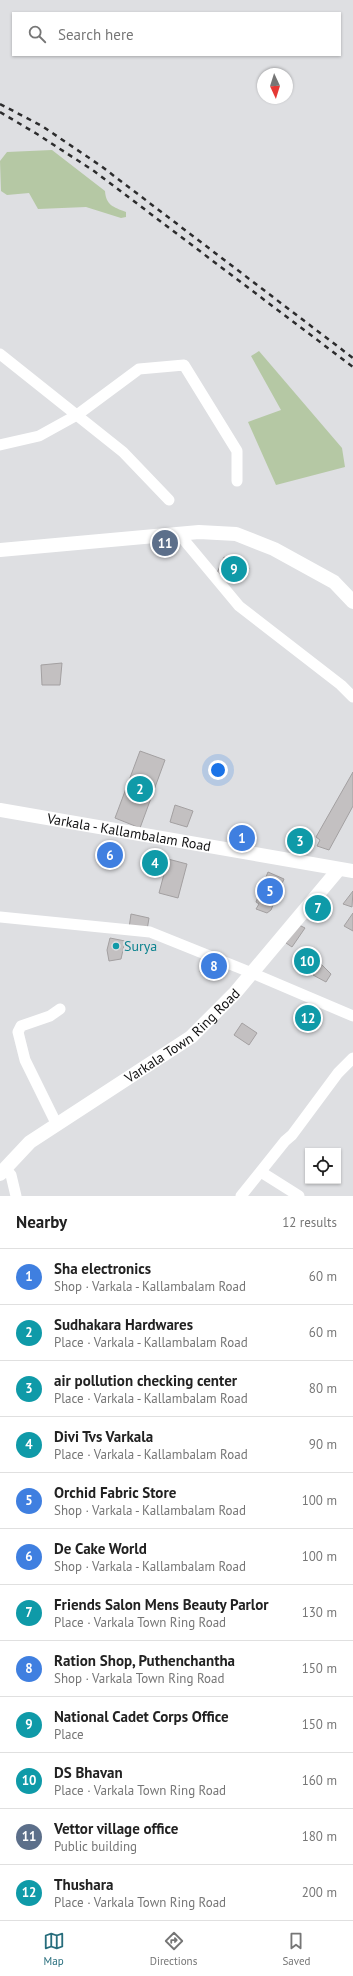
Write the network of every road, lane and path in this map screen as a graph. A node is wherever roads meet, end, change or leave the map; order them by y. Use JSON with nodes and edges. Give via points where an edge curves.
{"nodes":[{"id":1,"x":0,"y":354,"type":"edge"},
{"id":2,"x":77,"y":415,"type":"junction"},
{"id":3,"x":0,"y":445,"type":"edge"},
{"id":4,"x":237,"y":481,"type":"dead end"},
{"id":5,"x":169,"y":500,"type":"dead end"},
{"id":6,"x":179,"y":534,"type":"junction"},
{"id":7,"x":0,"y":550,"type":"edge"},
{"id":8,"x":353,"y":602,"type":"edge"},
{"id":9,"x":353,"y":697,"type":"edge"},
{"id":10,"x":0,"y":810,"type":"edge"},
{"id":11,"x":346,"y":870,"type":"edge"},
{"id":12,"x":0,"y":917,"type":"edge"},
{"id":13,"x":252,"y":973,"type":"junction"},
{"id":14,"x":60,"y":1009,"type":"dead end"},
{"id":15,"x":353,"y":1016,"type":"edge"},
{"id":16,"x":353,"y":1058,"type":"edge"},
{"id":17,"x":57,"y":1125,"type":"junction"},
{"id":18,"x":3,"y":1171,"type":"edge"},
{"id":19,"x":261,"y":1172,"type":"junction"},
{"id":20,"x":16,"y":1196,"type":"edge"},
{"id":21,"x":241,"y":1196,"type":"edge"},
{"id":22,"x":299,"y":1196,"type":"edge"}],
"edges":[{"from":1,"to":2,"type":"street"},
{"from":2,"to":3,"type":"street","via":[[39,436]]},
{"from":2,"to":4,"type":"street","via":[[139,369],[184,365],[237,451]]},
{"from":2,"to":5,"type":"street","via":[[123,452]]},
{"from":6,"to":7,"type":"main road"},
{"from":6,"to":8,"type":"main road","via":[[236,534],[268,546],[334,582]]},
{"from":6,"to":9,"type":"street","via":[[239,606]]},
{"from":10,"to":11,"type":"main road","name":"Varkala - Kallambalam Road"},
{"from":11,"to":13,"type":"main road","name":"Varkala Town Ring Road"},
{"from":12,"to":13,"type":"street","via":[[150,932]]},
{"from":13,"to":15,"type":"street"},
{"from":13,"to":17,"type":"main road","name":"Varkala Town Ring Road","via":[[191,1037]]},
{"from":14,"to":17,"type":"street","via":[[50,1016],[21,1026],[18,1032],[25,1060]]},
{"from":16,"to":19,"type":"street","via":[[338,1073]]},
{"from":17,"to":18,"type":"main road","name":"Varkala Town Ring Road","via":[[30,1142]]},
{"from":18,"to":20,"type":"street","via":[[11,1175]]},
{"from":19,"to":21,"type":"street"},
{"from":19,"to":22,"type":"street"}]}
